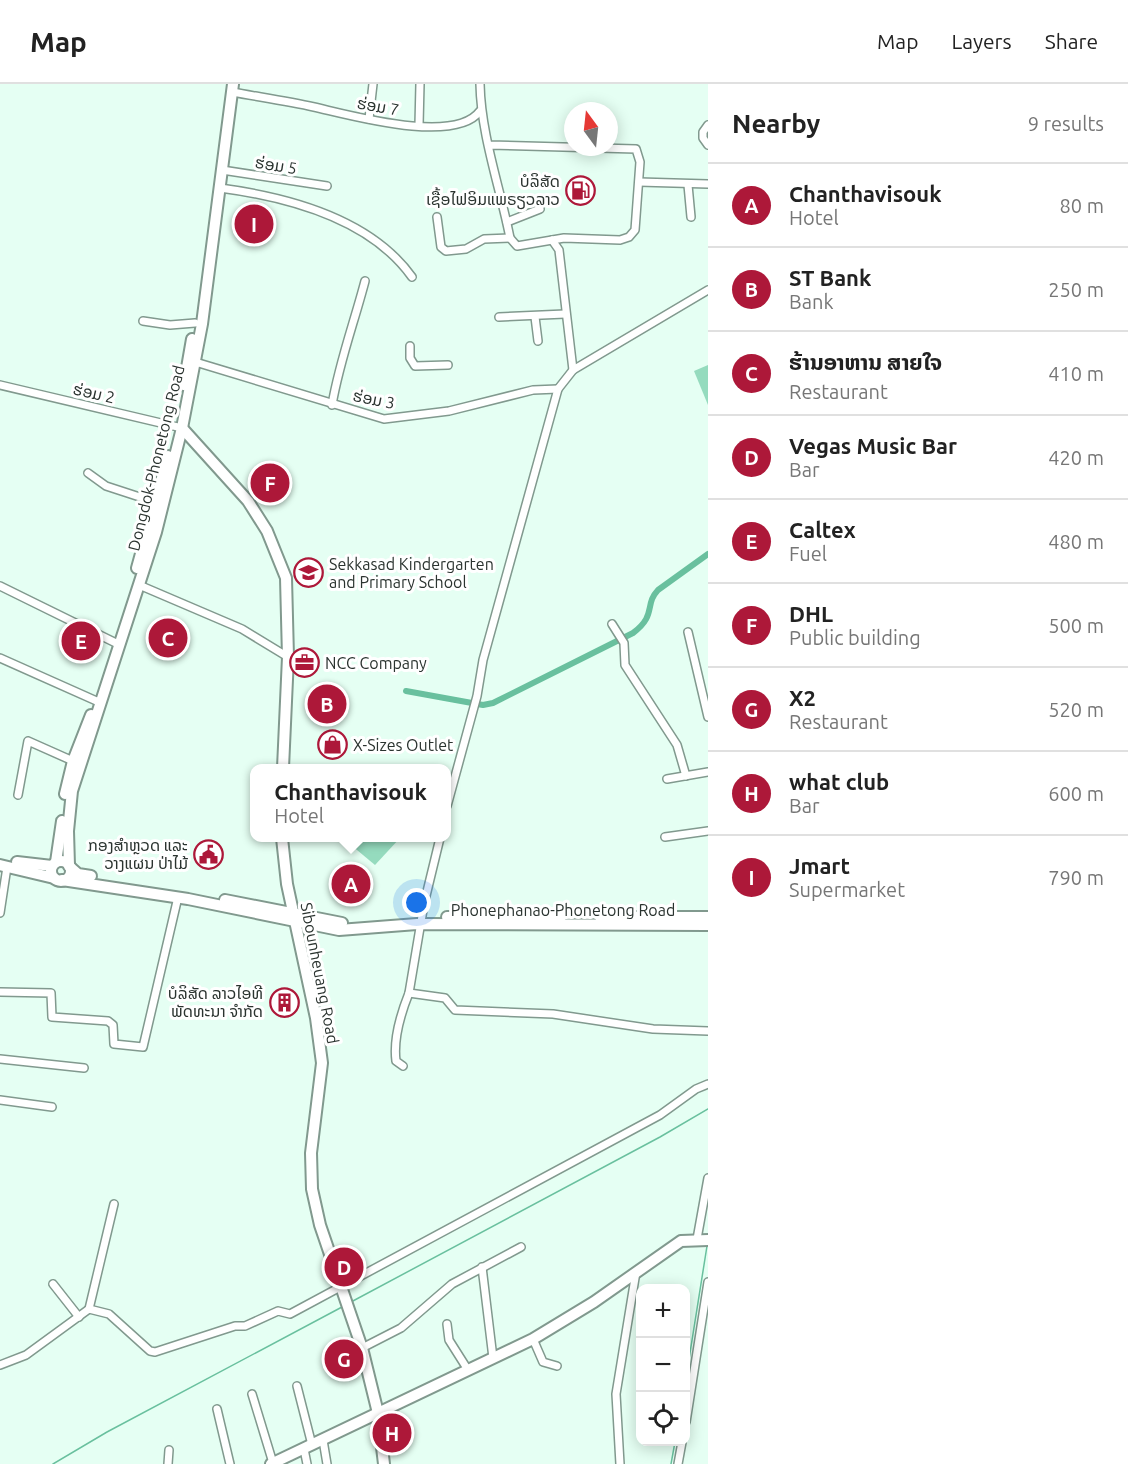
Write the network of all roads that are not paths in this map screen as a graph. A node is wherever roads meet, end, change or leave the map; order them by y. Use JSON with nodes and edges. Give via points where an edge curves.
{"nodes":[{"id":1,"x":373,"y":84,"type":"edge"},
{"id":2,"x":420,"y":84,"type":"edge"},
{"id":3,"x":480,"y":84,"type":"edge"},
{"id":4,"x":230,"y":87,"type":"edge"},
{"id":5,"x":480,"y":111,"type":"junction"},
{"id":6,"x":369,"y":119,"type":"junction"},
{"id":7,"x":419,"y":125,"type":"junction"},
{"id":8,"x":708,"y":125,"type":"edge"},
{"id":9,"x":489,"y":145,"type":"junction"},
{"id":10,"x":708,"y":145,"type":"edge"},
{"id":11,"x":222,"y":170,"type":"junction"},
{"id":12,"x":639,"y":182,"type":"junction"},
{"id":13,"x":688,"y":184,"type":"junction"},
{"id":14,"x":708,"y":184,"type":"edge"},
{"id":15,"x":327,"y":186,"type":"dead end"},
{"id":16,"x":220,"y":188,"type":"junction"},
{"id":17,"x":540,"y":209,"type":"dead end"},
{"id":18,"x":438,"y":217,"type":"dead end"},
{"id":19,"x":691,"y":217,"type":"dead end"},
{"id":20,"x":507,"y":222,"type":"junction"},
{"id":21,"x":510,"y":238,"type":"junction"},
{"id":22,"x":552,"y":240,"type":"junction"},
{"id":23,"x":412,"y":277,"type":"dead end"},
{"id":24,"x":365,"y":281,"type":"dead end"},
{"id":25,"x":708,"y":290,"type":"edge"},
{"id":26,"x":565,"y":314,"type":"junction"},
{"id":27,"x":499,"y":317,"type":"dead end"},
{"id":28,"x":534,"y":317,"type":"junction"},
{"id":29,"x":143,"y":321,"type":"dead end"},
{"id":30,"x":195,"y":323,"type":"junction"},
{"id":31,"x":538,"y":341,"type":"dead end"},
{"id":32,"x":410,"y":346,"type":"dead end"},
{"id":33,"x":192,"y":361,"type":"junction"},
{"id":34,"x":448,"y":365,"type":"dead end"},
{"id":35,"x":573,"y":370,"type":"junction"},
{"id":36,"x":0,"y":385,"type":"edge"},
{"id":37,"x":558,"y":389,"type":"junction"},
{"id":38,"x":332,"y":405,"type":"junction"},
{"id":39,"x":178,"y":427,"type":"junction"},
{"id":40,"x":88,"y":473,"type":"dead end"},
{"id":41,"x":155,"y":502,"type":"junction"},
{"id":42,"x":139,"y":585,"type":"junction"},
{"id":43,"x":0,"y":586,"type":"edge"},
{"id":44,"x":612,"y":624,"type":"dead end"},
{"id":45,"x":688,"y":632,"type":"dead end"},
{"id":46,"x":117,"y":643,"type":"junction"},
{"id":47,"x":288,"y":657,"type":"junction"},
{"id":48,"x":0,"y":658,"type":"edge"},
{"id":49,"x":99,"y":702,"type":"junction"},
{"id":50,"x":708,"y":717,"type":"edge"},
{"id":51,"x":72,"y":761,"type":"junction"},
{"id":52,"x":283,"y":764,"type":"edge"},
{"id":53,"x":708,"y":772,"type":"edge"},
{"id":54,"x":686,"y":776,"type":"junction"},
{"id":55,"x":667,"y":779,"type":"dead end"},
{"id":56,"x":451,"y":791,"type":"edge"},
{"id":57,"x":18,"y":795,"type":"dead end"},
{"id":58,"x":65,"y":829,"type":"junction"},
{"id":59,"x":708,"y":831,"type":"edge"},
{"id":60,"x":665,"y":837,"type":"dead end"},
{"id":61,"x":283,"y":842,"type":"edge"},
{"id":62,"x":439,"y":842,"type":"edge"},
{"id":63,"x":2,"y":864,"type":"edge"},
{"id":64,"x":54,"y":864,"type":"junction"},
{"id":65,"x":69,"y":867,"type":"junction"},
{"id":66,"x":58,"y":879,"type":"junction"},
{"id":67,"x":185,"y":896,"type":"junction"},
{"id":68,"x":0,"y":913,"type":"edge"},
{"id":69,"x":708,"y":917,"type":"edge"},
{"id":70,"x":293,"y":918,"type":"junction"},
{"id":71,"x":423,"y":921,"type":"junction"},
{"id":72,"x":708,"y":925,"type":"edge"},
{"id":73,"x":0,"y":992,"type":"edge"},
{"id":74,"x":410,"y":993,"type":"junction"},
{"id":75,"x":708,"y":1030,"type":"edge"},
{"id":76,"x":0,"y":1059,"type":"edge"},
{"id":77,"x":403,"y":1066,"type":"dead end"},
{"id":78,"x":84,"y":1068,"type":"dead end"},
{"id":79,"x":708,"y":1084,"type":"edge"},
{"id":80,"x":0,"y":1100,"type":"edge"},
{"id":81,"x":52,"y":1107,"type":"dead end"},
{"id":82,"x":708,"y":1178,"type":"edge"},
{"id":83,"x":114,"y":1204,"type":"dead end"},
{"id":84,"x":702,"y":1239,"type":"edge"},
{"id":85,"x":521,"y":1247,"type":"dead end"},
{"id":86,"x":482,"y":1267,"type":"junction"},
{"id":87,"x":636,"y":1272,"type":"junction"},
{"id":88,"x":708,"y":1282,"type":"edge"},
{"id":89,"x":54,"y":1284,"type":"dead end"},
{"id":90,"x":341,"y":1288,"type":"junction"},
{"id":91,"x":89,"y":1309,"type":"junction"},
{"id":92,"x":79,"y":1317,"type":"junction"},
{"id":93,"x":447,"y":1324,"type":"dead end"},
{"id":94,"x":533,"y":1339,"type":"junction"},
{"id":95,"x":362,"y":1348,"type":"junction"},
{"id":96,"x":493,"y":1358,"type":"junction"},
{"id":97,"x":0,"y":1365,"type":"edge"},
{"id":98,"x":557,"y":1366,"type":"dead end"},
{"id":99,"x":468,"y":1370,"type":"junction"},
{"id":100,"x":297,"y":1386,"type":"dead end"},
{"id":101,"x":252,"y":1394,"type":"dead end"},
{"id":102,"x":690,"y":1397,"type":"edge"},
{"id":103,"x":217,"y":1409,"type":"dead end"},
{"id":104,"x":378,"y":1413,"type":"junction"},
{"id":105,"x":323,"y":1440,"type":"junction"},
{"id":106,"x":681,"y":1446,"type":"edge"},
{"id":107,"x":308,"y":1447,"type":"junction"},
{"id":108,"x":169,"y":1450,"type":"dead end"},
{"id":109,"x":272,"y":1463,"type":"edge"},
{"id":110,"x":168,"y":1464,"type":"edge"},
{"id":111,"x":230,"y":1464,"type":"edge"},
{"id":112,"x":307,"y":1464,"type":"edge"},
{"id":113,"x":327,"y":1464,"type":"edge"},
{"id":114,"x":384,"y":1464,"type":"edge"},
{"id":115,"x":620,"y":1464,"type":"edge"},
{"id":116,"x":678,"y":1464,"type":"edge"}],
"edges":[{"from":1,"to":6,"type":"street"},
{"from":2,"to":7,"type":"street"},
{"from":3,"to":5,"type":"street"},
{"from":4,"to":6,"type":"street","name":"ຮ່ອມ 7"},
{"from":4,"to":11,"type":"main road","name":"Dongdok-Phonetong Road"},
{"from":4,"to":30,"type":"main road","name":"Dongdok-Phonetong Road"},
{"from":5,"to":7,"type":"street","name":"ຮ່ອມ 7","via":[[469,122]]},
{"from":5,"to":9,"type":"street"},
{"from":6,"to":7,"type":"street","name":"ຮ່ອມ 7"},
{"from":8,"to":10,"type":"street","via":[[703,132]]},
{"from":9,"to":12,"type":"street","via":[[636,149]]},
{"from":9,"to":20,"type":"street"},
{"from":11,"to":15,"type":"street","name":"ຮ່ອມ 5"},
{"from":11,"to":16,"type":"main road","name":"Dongdok-Phonetong Road"},
{"from":12,"to":13,"type":"street"},
{"from":12,"to":22,"type":"street","via":[[635,230],[629,237]]},
{"from":13,"to":14,"type":"street"},
{"from":13,"to":19,"type":"street"},
{"from":16,"to":23,"type":"street","via":[[260,193],[347,223],[397,257]]},
{"from":16,"to":33,"type":"main road","name":"Dongdok-Phonetong Road"},
{"from":17,"to":20,"type":"street"},
{"from":18,"to":21,"type":"street","via":[[441,247],[446,251],[466,249],[484,239]]},
{"from":20,"to":21,"type":"street"},
{"from":21,"to":22,"type":"street","via":[[518,246]]},
{"from":22,"to":26,"type":"street","via":[[559,250]]},
{"from":24,"to":38,"type":"street","via":[[338,367]]},
{"from":25,"to":35,"type":"street"},
{"from":26,"to":28,"type":"street"},
{"from":26,"to":35,"type":"street"},
{"from":27,"to":28,"type":"street"},
{"from":28,"to":31,"type":"street"},
{"from":29,"to":30,"type":"street"},
{"from":30,"to":33,"type":"main road","name":"Dongdok-Phonetong Road"},
{"from":32,"to":34,"type":"street","via":[[415,366]]},
{"from":33,"to":38,"type":"street","name":"ຮ່ອມ 3"},
{"from":33,"to":39,"type":"main road","name":"Dongdok-Phonetong Road"},
{"from":35,"to":37,"type":"street"},
{"from":36,"to":39,"type":"street","name":"ຮ່ອມ 2"},
{"from":37,"to":38,"type":"street","name":"ຮ່ອມ 3","via":[[520,393],[392,420]]},
{"from":37,"to":56,"type":"street"},
{"from":39,"to":41,"type":"main road","name":"Dongdok-Phonetong Road"},
{"from":39,"to":42,"type":"main road","name":"Dongdok-Phonetong Road","via":[[164,503]]},
{"from":39,"to":47,"type":"main road","via":[[248,501],[267,531],[286,578]]},
{"from":40,"to":41,"type":"street","via":[[106,486]]},
{"from":41,"to":46,"type":"main road","name":"Dongdok-Phonetong Road"},
{"from":42,"to":46,"type":"main road","name":"Dongdok-Phonetong Road"},
{"from":42,"to":47,"type":"street","via":[[242,629]]},
{"from":43,"to":46,"type":"street"},
{"from":44,"to":54,"type":"street","via":[[624,643],[625,666],[676,745]]},
{"from":45,"to":50,"type":"street"},
{"from":46,"to":49,"type":"main road","name":"Dongdok-Phonetong Road"},
{"from":47,"to":52,"type":"main road"},
{"from":48,"to":49,"type":"street"},
{"from":49,"to":51,"type":"main road","name":"Dongdok-Phonetong Road"},
{"from":49,"to":58,"type":"main road","name":"Dongdok-Phonetong Road","via":[[72,791]]},
{"from":51,"to":57,"type":"street","via":[[28,741]]},
{"from":51,"to":58,"type":"main road","name":"Dongdok-Phonetong Road","via":[[63,801]]},
{"from":53,"to":54,"type":"street"},
{"from":54,"to":55,"type":"street"},
{"from":58,"to":64,"type":"main road"},
{"from":58,"to":65,"type":"main road"},
{"from":59,"to":60,"type":"street"},
{"from":61,"to":70,"type":"main road","name":"Sibounheuang Road"},
{"from":62,"to":71,"type":"street"},
{"from":63,"to":64,"type":"main road"},
{"from":63,"to":66,"type":"main road","name":"Phonephanao-Phonetong Road"},
{"from":63,"to":68,"type":"street"},
{"from":64,"to":65,"type":"main road","via":[[63,861]]},
{"from":64,"to":66,"type":"main road","via":[[51,874]]},
{"from":65,"to":66,"type":"main road","via":[[69,876]]},
{"from":65,"to":67,"type":"main road","name":"Phonephanao-Phonetong Road","via":[[82,874]]},
{"from":66,"to":67,"type":"main road","name":"Phonephanao-Phonetong Road"},
{"from":67,"to":70,"type":"main road","name":"Phonephanao-Phonetong Road"},
{"from":67,"to":73,"type":"street","via":[[143,1047],[114,1044],[113,1024],[108,1021],[52,1017],[51,993]]},
{"from":69,"to":71,"type":"main road","name":"Phonephanao-Phonetong Road"},
{"from":70,"to":71,"type":"main road","name":"Phonephanao-Phonetong Road","via":[[339,930]]},
{"from":70,"to":90,"type":"main road","name":"Sibounheuang Road","via":[[322,1063],[310,1153],[311,1180],[320,1225]]},
{"from":71,"to":72,"type":"main road","name":"Phonephanao-Phonetong Road"},
{"from":71,"to":74,"type":"street"},
{"from":74,"to":75,"type":"street","via":[[445,998],[455,1010],[553,1014],[653,1029]]},
{"from":74,"to":77,"type":"street","via":[[401,1013],[394,1052],[396,1061]]},
{"from":76,"to":78,"type":"street"},
{"from":79,"to":90,"type":"street","via":[[650,1120]]},
{"from":80,"to":81,"type":"street"},
{"from":82,"to":84,"type":"street"},
{"from":83,"to":91,"type":"street"},
{"from":84,"to":87,"type":"main road","via":[[681,1241]]},
{"from":85,"to":86,"type":"street"},
{"from":86,"to":95,"type":"street","via":[[438,1293],[401,1328]]},
{"from":86,"to":96,"type":"street"},
{"from":87,"to":94,"type":"main road"},
{"from":87,"to":115,"type":"street","via":[[615,1394]]},
{"from":88,"to":102,"type":"street"},
{"from":89,"to":92,"type":"street"},
{"from":90,"to":91,"type":"street","via":[[290,1314],[275,1312],[245,1326],[155,1352],[109,1314]]},
{"from":90,"to":95,"type":"main road","name":"Sibounheuang Road"},
{"from":91,"to":92,"type":"street"},
{"from":92,"to":97,"type":"street","via":[[26,1355]]},
{"from":93,"to":99,"type":"street","via":[[449,1340]]},
{"from":94,"to":96,"type":"main road"},
{"from":94,"to":98,"type":"street","via":[[543,1362]]},
{"from":95,"to":104,"type":"main road","name":"Sibounheuang Road"},
{"from":96,"to":99,"type":"main road"},
{"from":99,"to":104,"type":"main road"},
{"from":100,"to":107,"type":"street"},
{"from":101,"to":109,"type":"street"},
{"from":103,"to":111,"type":"street"},
{"from":104,"to":105,"type":"main road"},
{"from":104,"to":114,"type":"main road","name":"Sibounheuang Road"},
{"from":105,"to":107,"type":"main road"},
{"from":105,"to":113,"type":"street"},
{"from":106,"to":116,"type":"street"},
{"from":107,"to":109,"type":"main road"},
{"from":107,"to":112,"type":"street"},
{"from":108,"to":110,"type":"street"}]}
